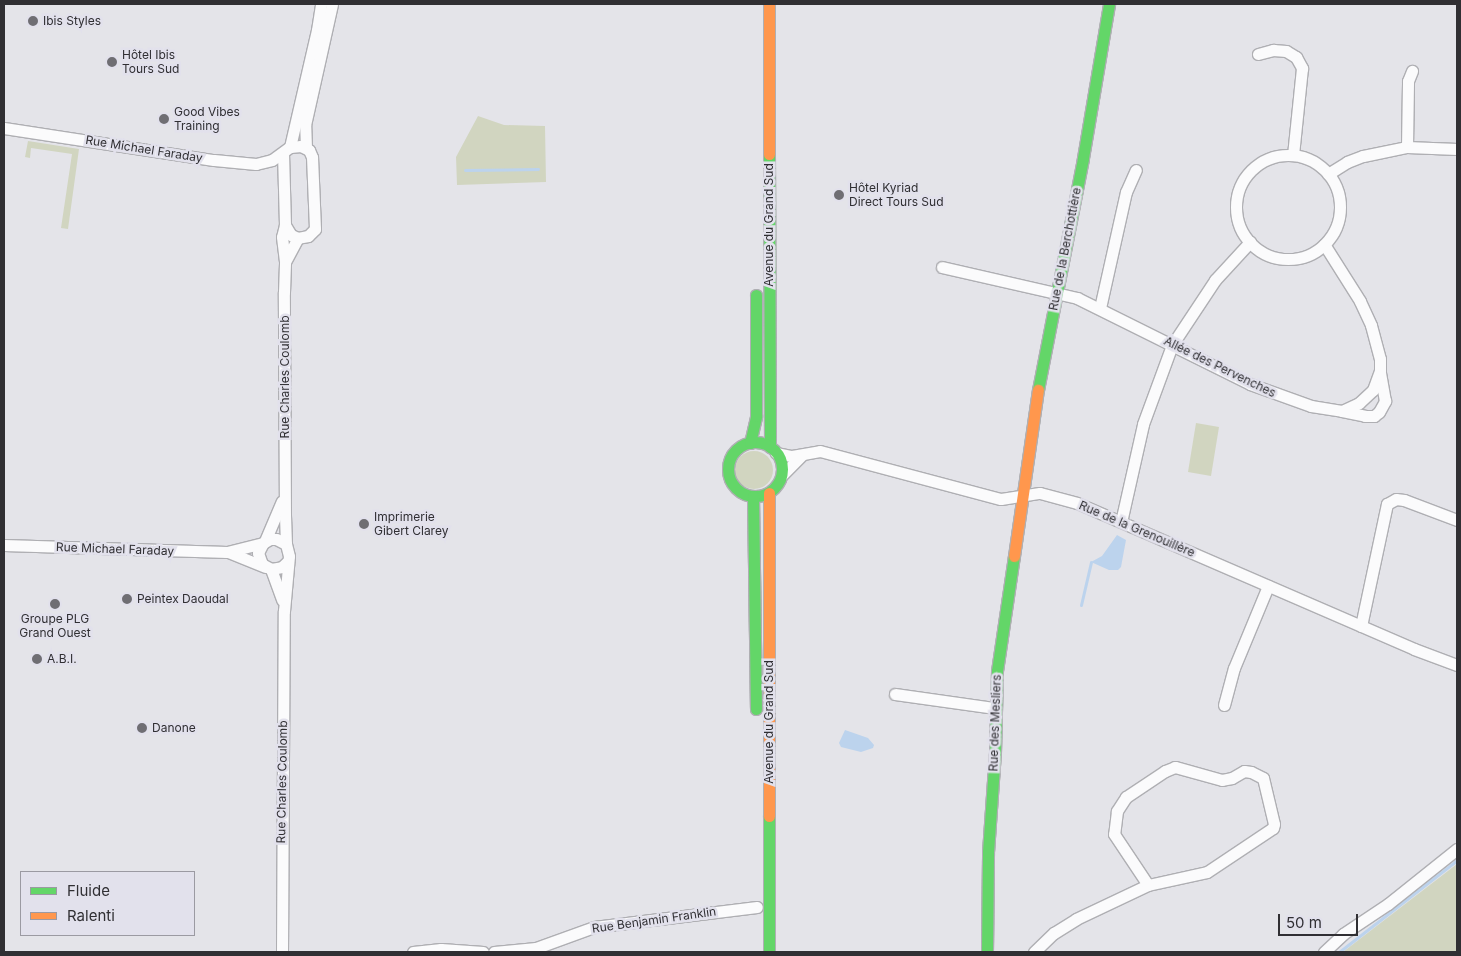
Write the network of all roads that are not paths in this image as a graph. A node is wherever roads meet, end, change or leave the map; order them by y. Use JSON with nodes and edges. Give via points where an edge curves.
{"nodes":[{"id":1,"x":321,"y":4,"type":"edge"},
{"id":2,"x":332,"y":4,"type":"edge"},
{"id":3,"x":769,"y":4,"type":"edge"},
{"id":4,"x":1109,"y":4,"type":"edge"},
{"id":5,"x":757,"y":12,"type":"dead end"},
{"id":6,"x":1258,"y":54,"type":"dead end"},
{"id":7,"x":1412,"y":71,"type":"dead end"},
{"id":8,"x":4,"y":128,"type":"edge"},
{"id":9,"x":1407,"y":147,"type":"junction"},
{"id":10,"x":306,"y":148,"type":"junction"},
{"id":11,"x":1457,"y":149,"type":"edge"},
{"id":12,"x":286,"y":150,"type":"junction"},
{"id":13,"x":1293,"y":155,"type":"junction"},
{"id":14,"x":1136,"y":170,"type":"dead end"},
{"id":15,"x":1328,"y":174,"type":"junction"},
{"id":16,"x":284,"y":225,"type":"junction"},
{"id":17,"x":298,"y":238,"type":"junction"},
{"id":18,"x":1250,"y":242,"type":"junction"},
{"id":19,"x":757,"y":243,"type":"dead end"},
{"id":20,"x":1324,"y":244,"type":"junction"},
{"id":21,"x":285,"y":262,"type":"junction"},
{"id":22,"x":942,"y":268,"type":"dead end"},
{"id":23,"x":757,"y":280,"type":"dead end"},
{"id":24,"x":1056,"y":295,"type":"junction"},
{"id":25,"x":1100,"y":308,"type":"junction"},
{"id":26,"x":1172,"y":345,"type":"junction"},
{"id":27,"x":1380,"y":371,"type":"junction"},
{"id":28,"x":1342,"y":411,"type":"junction"},
{"id":29,"x":750,"y":443,"type":"junction"},
{"id":30,"x":773,"y":450,"type":"junction"},
{"id":31,"x":802,"y":455,"type":"junction"},
{"id":32,"x":782,"y":475,"type":"junction"},
{"id":33,"x":285,"y":493,"type":"junction"},
{"id":34,"x":769,"y":493,"type":"junction"},
{"id":35,"x":1024,"y":495,"type":"junction"},
{"id":36,"x":753,"y":496,"type":"junction"},
{"id":37,"x":1457,"y":520,"type":"edge"},
{"id":38,"x":1121,"y":522,"type":"junction"},
{"id":39,"x":264,"y":542,"type":"junction"},
{"id":40,"x":286,"y":544,"type":"junction"},
{"id":41,"x":4,"y":545,"type":"edge"},
{"id":42,"x":227,"y":552,"type":"junction"},
{"id":43,"x":287,"y":562,"type":"junction"},
{"id":44,"x":268,"y":568,"type":"junction"},
{"id":45,"x":1268,"y":586,"type":"junction"},
{"id":46,"x":284,"y":611,"type":"junction"},
{"id":47,"x":1361,"y":626,"type":"junction"},
{"id":48,"x":1457,"y":665,"type":"edge"},
{"id":49,"x":895,"y":694,"type":"dead end"},
{"id":50,"x":1224,"y":705,"type":"dead end"},
{"id":51,"x":995,"y":708,"type":"junction"},
{"id":52,"x":756,"y":720,"type":"dead end"},
{"id":53,"x":1457,"y":849,"type":"edge"},
{"id":54,"x":1148,"y":885,"type":"junction"},
{"id":55,"x":757,"y":907,"type":"dead end"},
{"id":56,"x":282,"y":952,"type":"edge"},
{"id":57,"x":413,"y":952,"type":"edge"},
{"id":58,"x":483,"y":952,"type":"edge"},
{"id":59,"x":494,"y":952,"type":"edge"},
{"id":60,"x":770,"y":952,"type":"edge"},
{"id":61,"x":987,"y":952,"type":"edge"},
{"id":62,"x":1034,"y":952,"type":"edge"},
{"id":63,"x":1324,"y":952,"type":"edge"}],
"edges":[{"from":1,"to":12,"type":"street","name":"Rue Charles Coulomb"},
{"from":2,"to":10,"type":"street","name":"Rue Charles Coulomb","via":[[305,125]]},
{"from":3,"to":30,"type":"main road","name":"Avenue du Grand Sud"},
{"from":4,"to":24,"type":"main road","name":"Rue de la Berchottière"},
{"from":5,"to":19,"type":"main road","name":"Avenue du Grand Sud"},
{"from":6,"to":13,"type":"street","via":[[1286,51],[1296,57],[1302,68]]},
{"from":7,"to":9,"type":"street","via":[[1408,81]]},
{"from":8,"to":12,"type":"street","name":"Rue Michael Faraday","via":[[229,162],[266,163]]},
{"from":9,"to":11,"type":"street"},
{"from":9,"to":15,"type":"street","via":[[1363,156]]},
{"from":10,"to":12,"type":"street"},
{"from":10,"to":17,"type":"street","name":"Rue Charles Coulomb","via":[[312,157],[316,223],[313,233]]},
{"from":12,"to":16,"type":"street","name":"Rue Charles Coulomb"},
{"from":13,"to":15,"type":"street","via":[[1317,163]]},
{"from":13,"to":18,"type":"street","via":[[1264,160],[1242,182],[1236,210],[1239,225]]},
{"from":14,"to":25,"type":"street","via":[[1126,192]]},
{"from":15,"to":20,"type":"street","via":[[1340,199],[1340,214],[1335,229]]},
{"from":16,"to":17,"type":"street","via":[[291,235]]},
{"from":16,"to":21,"type":"street","name":"Rue Charles Coulomb"},
{"from":17,"to":21,"type":"street","name":"Rue Charles Coulomb"},
{"from":18,"to":20,"type":"street","via":[[1271,256],[1286,259],[1315,252]]},
{"from":18,"to":26,"type":"street","via":[[1214,280]]},
{"from":20,"to":27,"type":"street","via":[[1345,274],[1371,324]]},
{"from":21,"to":33,"type":"street","name":"Rue Charles Coulomb"},
{"from":22,"to":24,"type":"street","name":"Allée des Pervenches"},
{"from":23,"to":29,"type":"main road","name":"Avenue du Grand Sud","via":[[756,416]]},
{"from":24,"to":25,"type":"street","name":"Allée des Pervenches","via":[[1077,298]]},
{"from":24,"to":35,"type":"main road","name":"Rue de la Berchottière","via":[[1029,438]]},
{"from":25,"to":26,"type":"street","name":"Allée des Pervenches"},
{"from":26,"to":28,"type":"street","name":"Allée des Pervenches","via":[[1282,397]]},
{"from":26,"to":38,"type":"street","via":[[1142,424]]},
{"from":27,"to":28,"type":"street","via":[[1367,397]]},
{"from":27,"to":28,"type":"street","name":"Allée des Pervenches","via":[[1385,400],[1379,412],[1365,416]]},
{"from":29,"to":30,"type":"main road","via":[[757,442]]},
{"from":29,"to":36,"type":"main road","via":[[736,451],[731,458],[729,472],[734,486]]},
{"from":30,"to":31,"type":"street","name":"Rue de la Grenouillère","via":[[792,456]]},
{"from":30,"to":32,"type":"main road","via":[[781,460]]},
{"from":31,"to":32,"type":"street"},
{"from":31,"to":35,"type":"street","name":"Rue de la Grenouillère","via":[[820,451],[1000,499]]},
{"from":32,"to":34,"type":"main road"},
{"from":33,"to":39,"type":"street","name":"Rue Charles Coulomb"},
{"from":33,"to":40,"type":"street","name":"Rue Charles Coulomb"},
{"from":34,"to":36,"type":"main road"},
{"from":34,"to":60,"type":"main road","name":"Avenue du Grand Sud"},
{"from":35,"to":38,"type":"street","name":"Rue de la Grenouillère","via":[[1040,493],[1077,503]]},
{"from":35,"to":51,"type":"main road","name":"Rue des Mesliers","via":[[997,671]]},
{"from":36,"to":52,"type":"main road","name":"Avenue du Grand Sud","via":[[756,516]]},
{"from":37,"to":47,"type":"street","via":[[1404,500],[1396,499],[1387,504]]},
{"from":38,"to":45,"type":"street","name":"Rue de la Grenouillère"},
{"from":39,"to":40,"type":"street","via":[[276,539]]},
{"from":39,"to":42,"type":"street","name":"Rue Michael Faraday"},
{"from":39,"to":44,"type":"street","name":"Rue Charles Coulomb","via":[[259,559]]},
{"from":40,"to":43,"type":"street","name":"Rue Charles Coulomb"},
{"from":41,"to":42,"type":"street","name":"Rue Michael Faraday"},
{"from":42,"to":44,"type":"street","name":"Rue Michael Faraday"},
{"from":43,"to":44,"type":"street","via":[[282,567]]},
{"from":43,"to":46,"type":"street","name":"Rue Charles Coulomb"},
{"from":44,"to":46,"type":"street","name":"Rue Charles Coulomb","via":[[278,586]]},
{"from":45,"to":47,"type":"street","name":"Rue de la Grenouillère"},
{"from":45,"to":50,"type":"street","via":[[1234,668]]},
{"from":46,"to":56,"type":"street","name":"Rue Charles Coulomb"},
{"from":47,"to":48,"type":"street","name":"Rue de la Grenouillère"},
{"from":49,"to":51,"type":"street"},
{"from":51,"to":61,"type":"main road","name":"Rue des Mesliers"},
{"from":53,"to":63,"type":"street","via":[[1388,904],[1343,934]]},
{"from":54,"to":54,"type":"street","via":[[1207,872],[1273,828],[1263,778],[1244,771],[1222,780],[1175,767],[1126,797],[1117,811],[1114,834]]},
{"from":54,"to":62,"type":"street","via":[[1064,925]]},
{"from":55,"to":59,"type":"street","name":"Rue Benjamin Franklin","via":[[594,927],[536,948]]},
{"from":57,"to":58,"type":"street","via":[[441,949]]}]}
